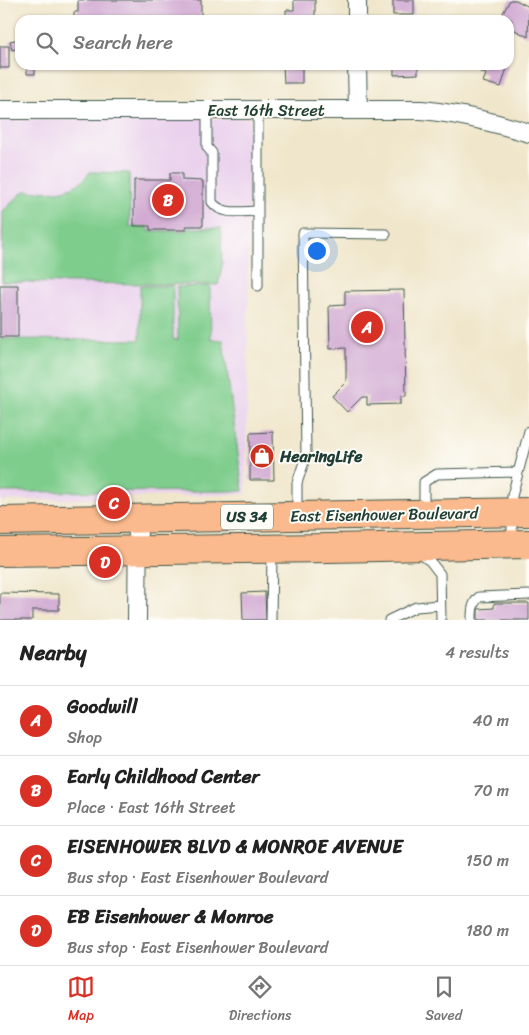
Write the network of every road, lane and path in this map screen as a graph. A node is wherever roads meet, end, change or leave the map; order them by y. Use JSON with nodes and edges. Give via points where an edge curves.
{"nodes":[{"id":1,"x":357,"y":0,"type":"edge"},
{"id":2,"x":357,"y":15,"type":"edge"},
{"id":3,"x":357,"y":70,"type":"edge"},
{"id":4,"x":0,"y":110,"type":"edge"},
{"id":5,"x":207,"y":110,"type":"junction"},
{"id":6,"x":258,"y":110,"type":"junction"},
{"id":7,"x":358,"y":110,"type":"junction"},
{"id":8,"x":529,"y":131,"type":"edge"},
{"id":9,"x":258,"y":211,"type":"junction"},
{"id":10,"x":386,"y":234,"type":"dead end"},
{"id":11,"x":258,"y":286,"type":"dead end"},
{"id":12,"x":529,"y":431,"type":"edge"},
{"id":13,"x":518,"y":472,"type":"junction"},
{"id":14,"x":521,"y":512,"type":"edge"},
{"id":15,"x":424,"y":514,"type":"junction"},
{"id":16,"x":297,"y":516,"type":"junction"},
{"id":17,"x":138,"y":518,"type":"junction"},
{"id":18,"x":0,"y":521,"type":"edge"},
{"id":19,"x":520,"y":544,"type":"edge"},
{"id":20,"x":411,"y":546,"type":"junction"},
{"id":21,"x":272,"y":549,"type":"junction"},
{"id":22,"x":138,"y":551,"type":"junction"},
{"id":23,"x":0,"y":552,"type":"edge"},
{"id":24,"x":529,"y":595,"type":"edge"},
{"id":25,"x":440,"y":605,"type":"junction"},
{"id":26,"x":138,"y":620,"type":"edge"},
{"id":27,"x":271,"y":620,"type":"edge"},
{"id":28,"x":389,"y":620,"type":"edge"},
{"id":29,"x":441,"y":620,"type":"edge"},
{"id":30,"x":472,"y":620,"type":"edge"}],
"edges":[{"from":1,"to":2,"type":"street"},
{"from":3,"to":7,"type":"street"},
{"from":4,"to":5,"type":"street","name":"East 16th Street"},
{"from":5,"to":6,"type":"street","name":"East 16th Street"},
{"from":5,"to":9,"type":"lane","via":[[207,147],[212,153],[212,202],[224,211]]},
{"from":6,"to":7,"type":"street","name":"East 16th Street"},
{"from":6,"to":9,"type":"lane"},
{"from":7,"to":8,"type":"street","name":"East 16th Street","via":[[448,112]]},
{"from":9,"to":11,"type":"lane"},
{"from":10,"to":16,"type":"lane","via":[[304,233],[306,456],[297,483]]},
{"from":12,"to":13,"type":"lane"},
{"from":13,"to":14,"type":"lane","via":[[512,496]]},
{"from":13,"to":15,"type":"lane","via":[[437,474],[424,482]]},
{"from":14,"to":15,"type":"highway","name":"East Eisenhower Boulevard","number":"US 34"},
{"from":14,"to":19,"type":"lane"},
{"from":15,"to":16,"type":"highway","name":"East Eisenhower Boulevard","number":"US 34"},
{"from":16,"to":17,"type":"highway","name":"East Eisenhower Boulevard","number":"US 34"},
{"from":17,"to":18,"type":"highway","name":"East Eisenhower Boulevard","number":"US 34"},
{"from":17,"to":22,"type":"street"},
{"from":19,"to":20,"type":"highway","name":"East Eisenhower Boulevard","number":"US 34"},
{"from":20,"to":21,"type":"highway","name":"East Eisenhower Boulevard","number":"US 34"},
{"from":20,"to":25,"type":"lane","via":[[430,560],[440,574]]},
{"from":21,"to":22,"type":"highway","name":"East Eisenhower Boulevard","number":"US 34"},
{"from":21,"to":27,"type":"lane"},
{"from":22,"to":23,"type":"highway","name":"East Eisenhower Boulevard","number":"US 34"},
{"from":22,"to":26,"type":"street"},
{"from":24,"to":30,"type":"lane","via":[[479,597],[472,608]]},
{"from":25,"to":28,"type":"lane","via":[[416,607]]},
{"from":25,"to":29,"type":"lane"}]}
